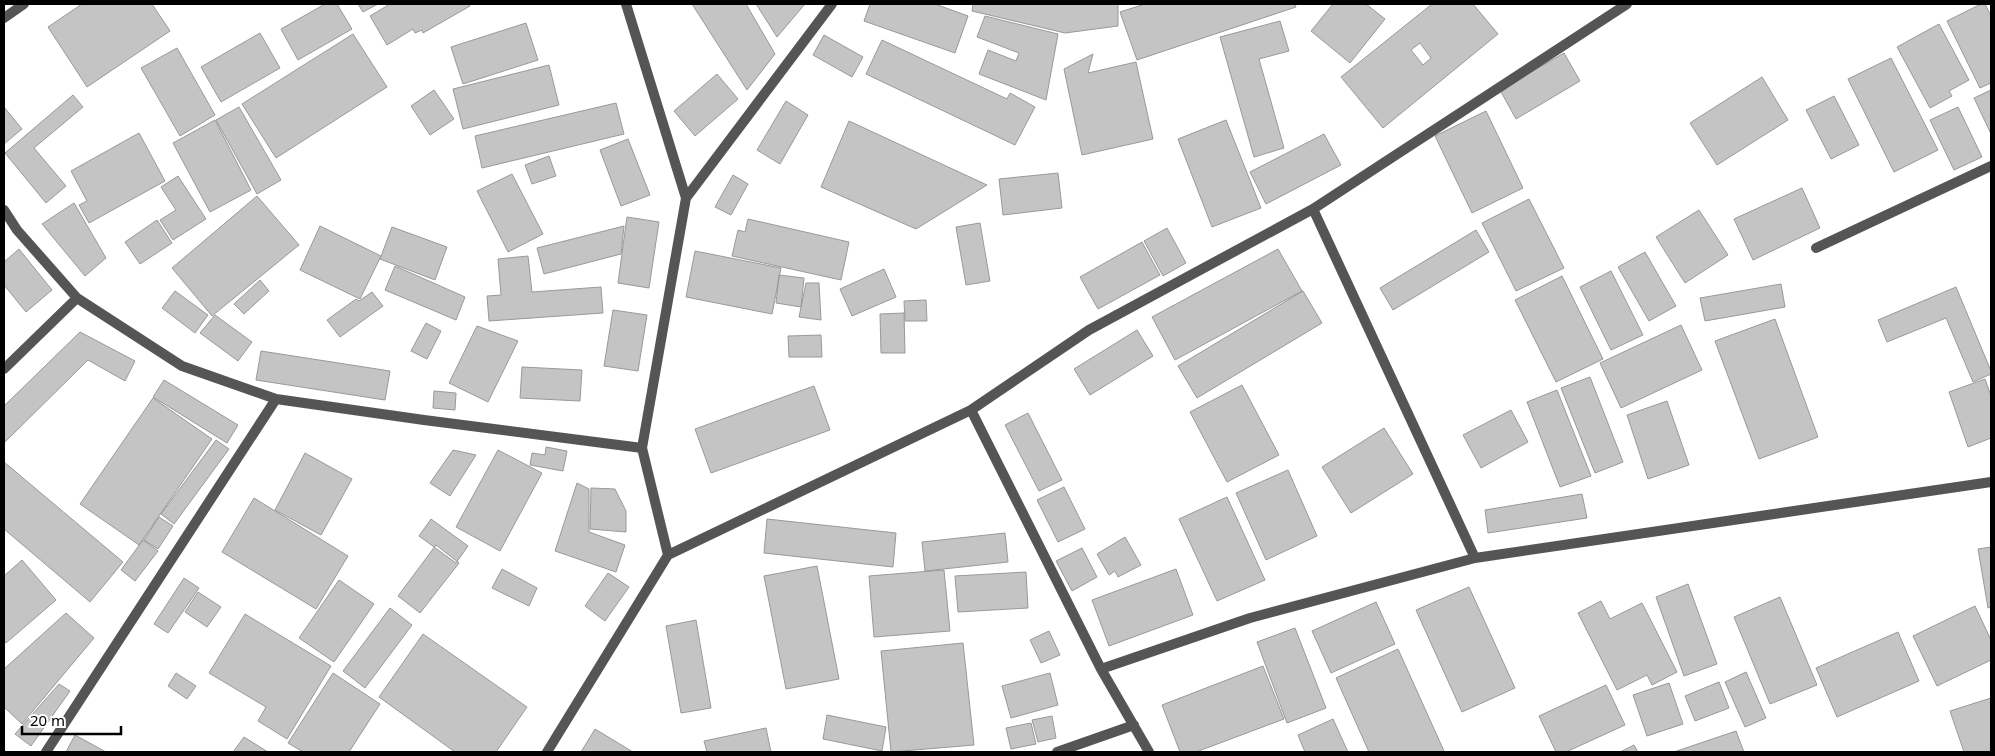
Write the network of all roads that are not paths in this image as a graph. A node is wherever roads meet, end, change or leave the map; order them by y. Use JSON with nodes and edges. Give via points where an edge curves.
{"nodes":[{"id":1,"x":24,"y":4,"type":"edge"},
{"id":2,"x":626,"y":4,"type":"edge"},
{"id":3,"x":832,"y":4,"type":"edge"},
{"id":4,"x":1627,"y":4,"type":"edge"},
{"id":5,"x":4,"y":18,"type":"edge"},
{"id":6,"x":1991,"y":166,"type":"edge"},
{"id":7,"x":686,"y":198,"type":"junction"},
{"id":8,"x":4,"y":210,"type":"edge"},
{"id":9,"x":1313,"y":210,"type":"junction"},
{"id":10,"x":1816,"y":248,"type":"dead end"},
{"id":11,"x":77,"y":298,"type":"junction"},
{"id":12,"x":4,"y":369,"type":"edge"},
{"id":13,"x":276,"y":399,"type":"junction"},
{"id":14,"x":971,"y":410,"type":"junction"},
{"id":15,"x":642,"y":448,"type":"junction"},
{"id":16,"x":1991,"y":482,"type":"edge"},
{"id":17,"x":668,"y":554,"type":"junction"},
{"id":18,"x":1475,"y":558,"type":"junction"},
{"id":19,"x":1101,"y":669,"type":"junction"},
{"id":20,"x":1134,"y":725,"type":"junction"},
{"id":21,"x":46,"y":752,"type":"edge"},
{"id":22,"x":547,"y":752,"type":"edge"},
{"id":23,"x":1057,"y":752,"type":"edge"},
{"id":24,"x":1149,"y":752,"type":"edge"}],
"edges":[{"from":1,"to":5,"type":"street"},
{"from":2,"to":7,"type":"street"},
{"from":3,"to":7,"type":"street"},
{"from":4,"to":9,"type":"street"},
{"from":6,"to":10,"type":"street"},
{"from":7,"to":15,"type":"street"},
{"from":8,"to":11,"type":"street","via":[[17,230]]},
{"from":9,"to":14,"type":"street","via":[[1089,330]]},
{"from":9,"to":18,"type":"street"},
{"from":11,"to":12,"type":"street"},
{"from":11,"to":13,"type":"street","via":[[182,366]]},
{"from":13,"to":15,"type":"street"},
{"from":13,"to":21,"type":"street"},
{"from":14,"to":17,"type":"street"},
{"from":14,"to":19,"type":"street"},
{"from":15,"to":17,"type":"street"},
{"from":16,"to":18,"type":"street"},
{"from":17,"to":22,"type":"street"},
{"from":18,"to":19,"type":"street","via":[[1250,618]]},
{"from":19,"to":20,"type":"street"},
{"from":20,"to":23,"type":"street"},
{"from":20,"to":24,"type":"street"}]}
